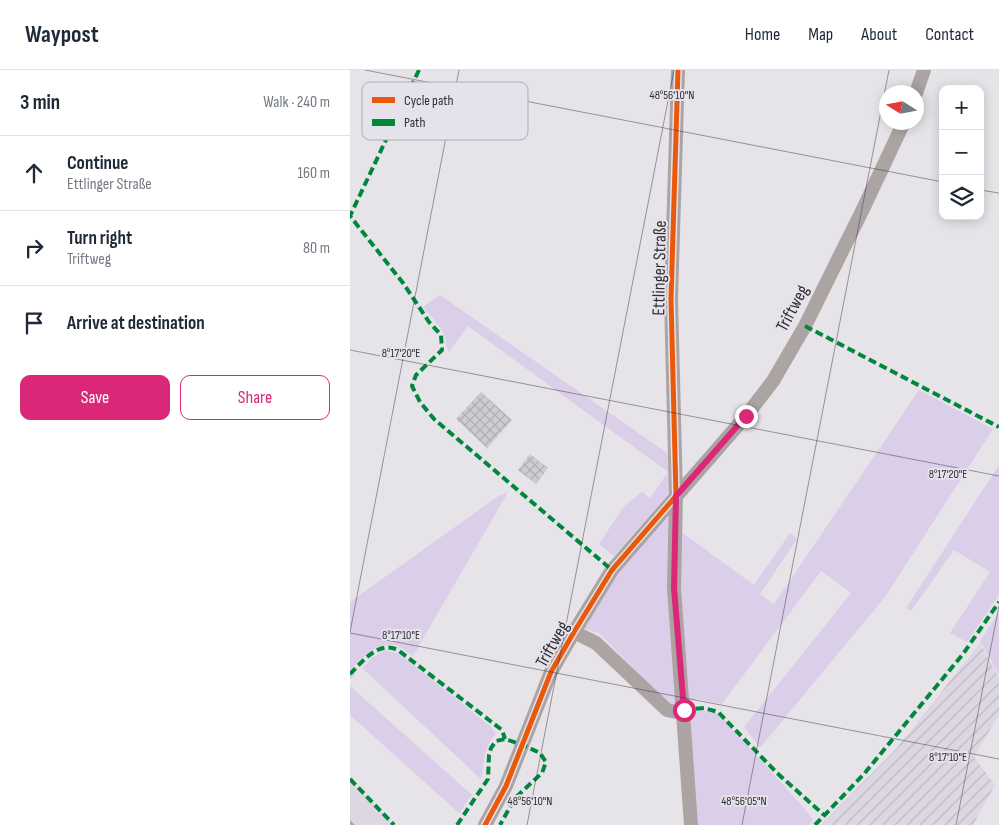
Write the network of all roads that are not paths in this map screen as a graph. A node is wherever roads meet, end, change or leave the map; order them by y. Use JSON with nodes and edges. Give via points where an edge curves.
{"nodes":[{"id":1,"x":678,"y":70,"type":"edge"},
{"id":2,"x":924,"y":70,"type":"edge"},
{"id":3,"x":919,"y":85,"type":"edge"},
{"id":4,"x":900,"y":130,"type":"edge"},
{"id":5,"x":676,"y":496,"type":"junction"},
{"id":6,"x":574,"y":632,"type":"junction"},
{"id":7,"x":684,"y":710,"type":"junction"},
{"id":8,"x":485,"y":825,"type":"edge"},
{"id":9,"x":691,"y":825,"type":"edge"}],
"edges":[{"from":1,"to":5,"type":"street","name":"Ettlinger Straße","via":[[671,299]]},
{"from":2,"to":3,"type":"street"},
{"from":4,"to":5,"type":"street","name":"Triftweg","via":[[813,309],[773,381]]},
{"from":5,"to":6,"type":"street","name":"Triftweg","via":[[612,570]]},
{"from":5,"to":7,"type":"street","name":"Ettlinger Straße","via":[[674,588]]},
{"from":6,"to":7,"type":"street","via":[[596,643],[667,710]]},
{"from":6,"to":8,"type":"street","name":"Triftweg","via":[[551,672],[506,786]]},
{"from":7,"to":9,"type":"street","name":"Ettlinger Straße"}]}
